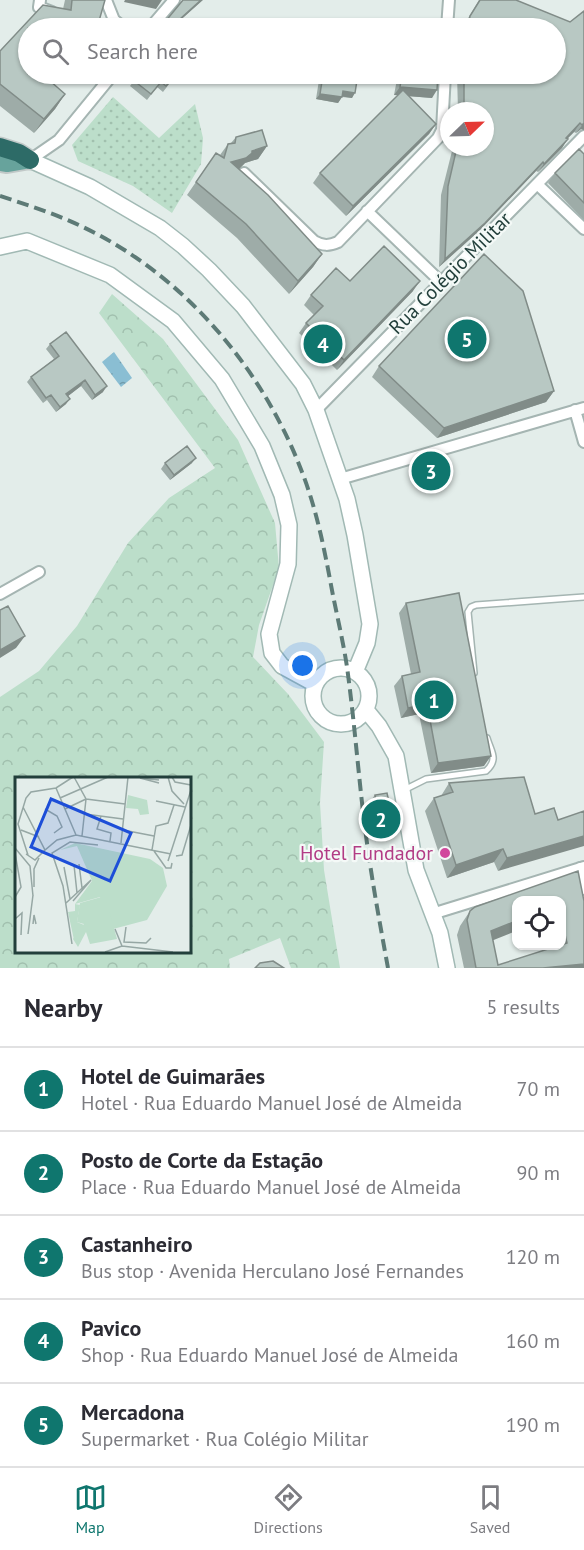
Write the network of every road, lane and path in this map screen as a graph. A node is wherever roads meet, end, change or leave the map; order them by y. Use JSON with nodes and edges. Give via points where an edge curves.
{"nodes":[{"id":1,"x":40,"y":0,"type":"edge"},
{"id":2,"x":106,"y":0,"type":"edge"},
{"id":3,"x":174,"y":0,"type":"edge"},
{"id":4,"x":449,"y":0,"type":"edge"},
{"id":5,"x":55,"y":13,"type":"edge"},
{"id":6,"x":113,"y":18,"type":"edge"},
{"id":7,"x":159,"y":18,"type":"edge"},
{"id":8,"x":448,"y":18,"type":"edge"},
{"id":9,"x":105,"y":84,"type":"edge"},
{"id":10,"x":444,"y":84,"type":"edge"},
{"id":11,"x":584,"y":136,"type":"edge"},
{"id":12,"x":0,"y":147,"type":"edge"},
{"id":13,"x":574,"y":147,"type":"junction"},
{"id":14,"x":0,"y":154,"type":"edge"},
{"id":15,"x":584,"y":157,"type":"edge"},
{"id":16,"x":30,"y":160,"type":"junction"},
{"id":17,"x":0,"y":163,"type":"edge"},
{"id":18,"x":244,"y":173,"type":"edge"},
{"id":19,"x":537,"y":184,"type":"junction"},
{"id":20,"x":367,"y":212,"type":"junction"},
{"id":21,"x":584,"y":229,"type":"edge"},
{"id":22,"x":0,"y":247,"type":"edge"},
{"id":23,"x":441,"y":282,"type":"junction"},
{"id":24,"x":580,"y":409,"type":"edge"},
{"id":25,"x":316,"y":410,"type":"junction"},
{"id":26,"x":584,"y":442,"type":"edge"},
{"id":27,"x":340,"y":478,"type":"junction"},
{"id":28,"x":39,"y":572,"type":"dead end"},
{"id":29,"x":0,"y":594,"type":"edge"},
{"id":30,"x":584,"y":597,"type":"edge"},
{"id":31,"x":355,"y":672,"type":"junction"},
{"id":32,"x":475,"y":678,"type":"edge"},
{"id":33,"x":315,"y":684,"type":"junction"},
{"id":34,"x":366,"y":710,"type":"junction"},
{"id":35,"x":485,"y":731,"type":"edge"},
{"id":36,"x":403,"y":791,"type":"junction"},
{"id":37,"x":582,"y":870,"type":"edge"},
{"id":38,"x":584,"y":889,"type":"edge"},
{"id":39,"x":432,"y":914,"type":"junction"},
{"id":40,"x":447,"y":968,"type":"edge"}],
"edges":[{"from":1,"to":5,"type":"street","via":[[39,7]]},
{"from":2,"to":6,"type":"street"},
{"from":3,"to":7,"type":"street"},
{"from":4,"to":8,"type":"street"},
{"from":9,"to":16,"type":"street","via":[[59,140]]},
{"from":10,"to":20,"type":"street","via":[[438,138]]},
{"from":11,"to":13,"type":"street","name":"Rua Colégio Militar"},
{"from":12,"to":16,"type":"highway"},
{"from":13,"to":15,"type":"street"},
{"from":13,"to":19,"type":"street","name":"Rua Colégio Militar"},
{"from":14,"to":16,"type":"main road"},
{"from":16,"to":17,"type":"main road"},
{"from":16,"to":25,"type":"street","via":[[90,187],[183,246],[255,321],[290,365]]},
{"from":18,"to":20,"type":"street","via":[[321,245],[338,242]]},
{"from":19,"to":21,"type":"street"},
{"from":19,"to":23,"type":"street","name":"Rua Colégio Militar"},
{"from":20,"to":23,"type":"street"},
{"from":22,"to":33,"type":"street","via":[[27,241],[110,275],[173,321],[222,380],[262,446],[282,495],[289,525],[288,564],[269,634],[272,652],[282,666]]},
{"from":23,"to":25,"type":"street","name":"Rua Colégio Militar"},
{"from":24,"to":26,"type":"street"},
{"from":24,"to":27,"type":"street"},
{"from":25,"to":27,"type":"street"},
{"from":27,"to":31,"type":"street","via":[[355,535],[370,624]]},
{"from":28,"to":29,"type":"street"},
{"from":30,"to":32,"type":"lane","via":[[471,607],[468,612]]},
{"from":31,"to":33,"type":"street","via":[[329,670]]},
{"from":31,"to":34,"type":"street","via":[[368,690]]},
{"from":33,"to":34,"type":"street","via":[[313,702],[329,722],[350,723]]},
{"from":34,"to":36,"type":"street","via":[[396,756]]},
{"from":35,"to":36,"type":"lane","via":[[494,759],[486,771],[426,779]]},
{"from":36,"to":39,"type":"street","via":[[416,870]]},
{"from":37,"to":38,"type":"street"},
{"from":37,"to":39,"type":"street"},
{"from":39,"to":40,"type":"street"}]}
